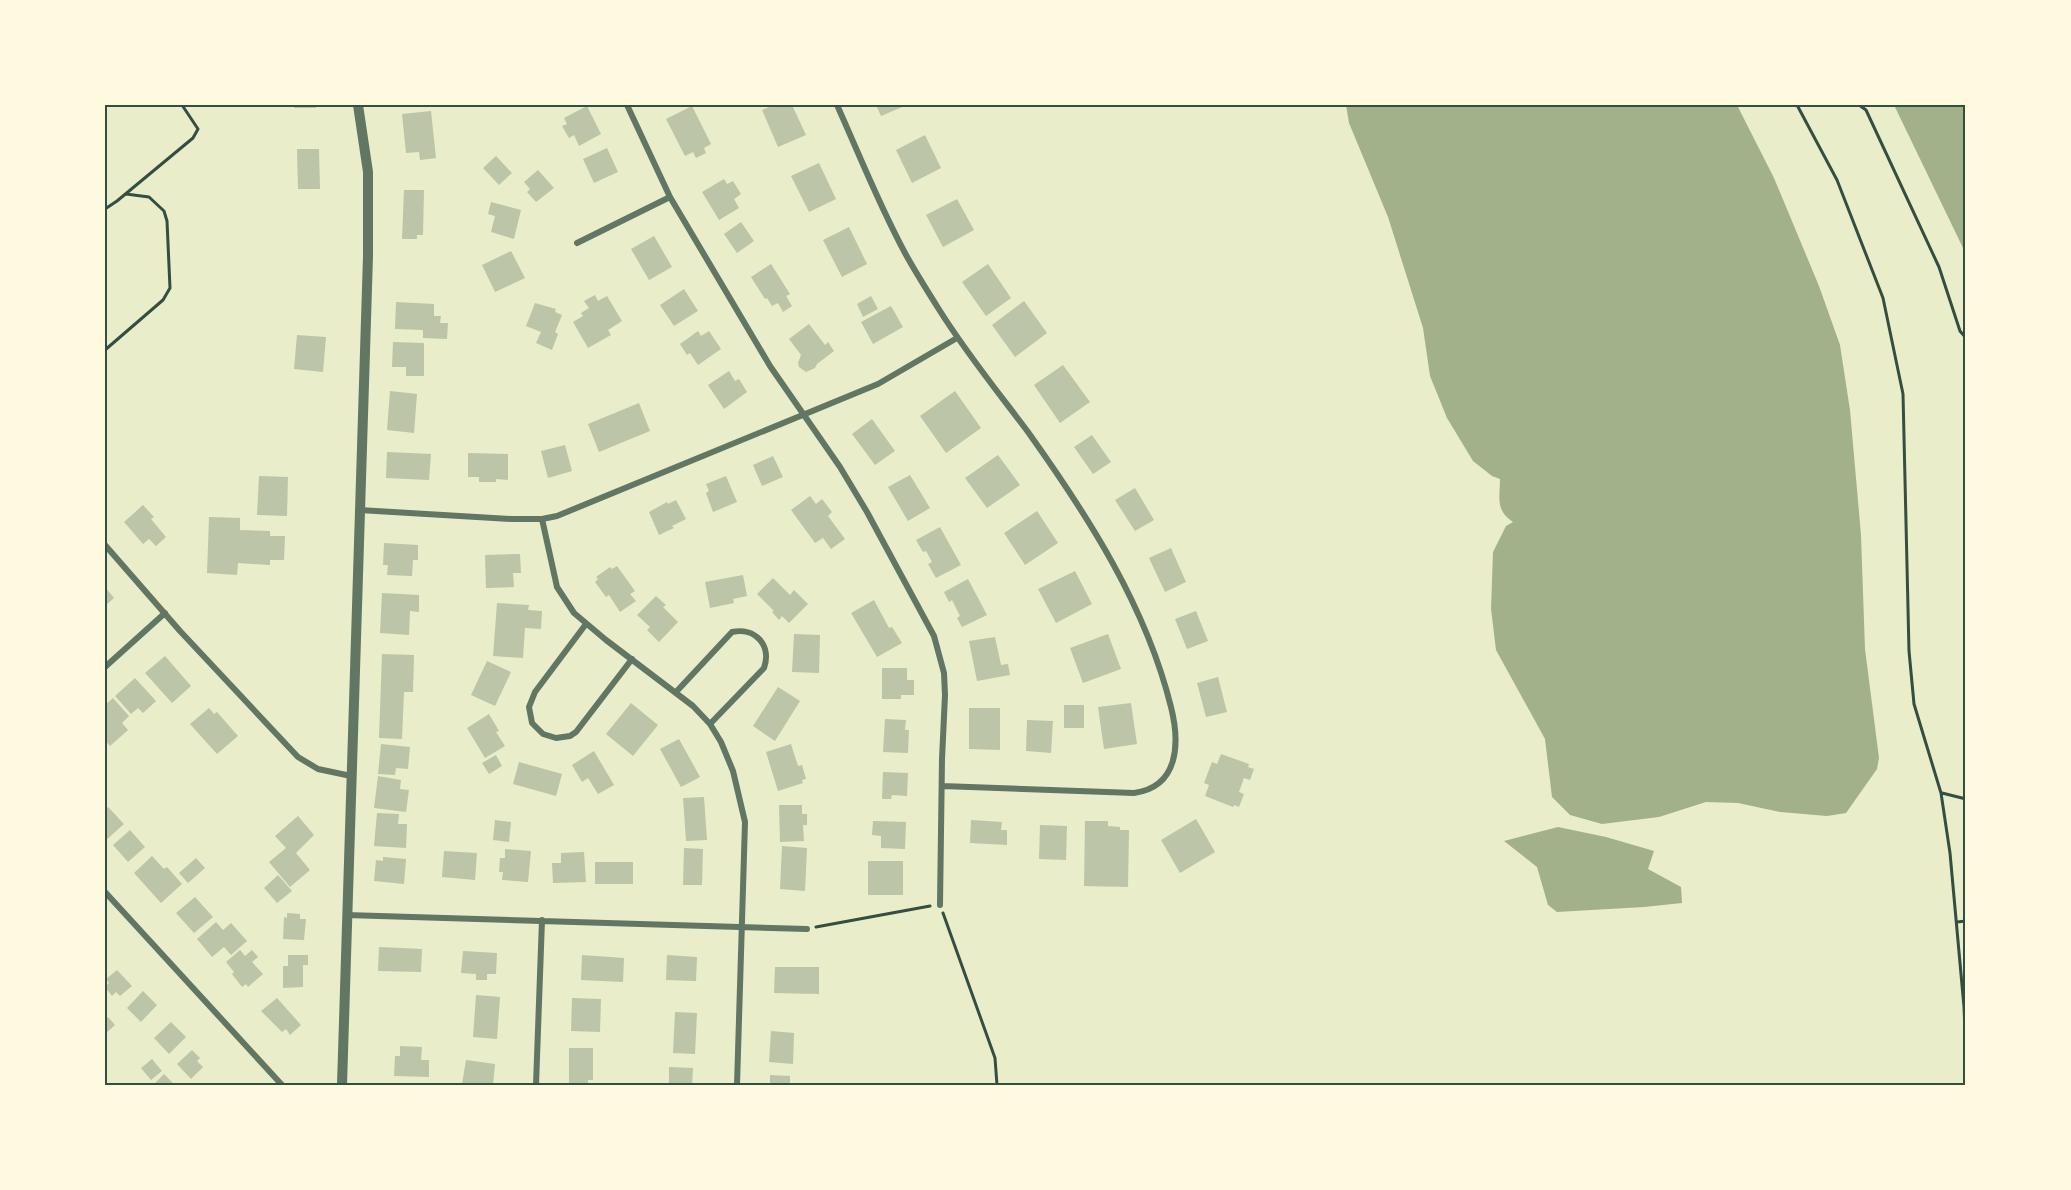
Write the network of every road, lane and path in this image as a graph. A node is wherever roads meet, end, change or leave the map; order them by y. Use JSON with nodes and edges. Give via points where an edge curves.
{"nodes":[{"id":1,"x":182,"y":105,"type":"edge"},
{"id":2,"x":358,"y":105,"type":"edge"},
{"id":3,"x":627,"y":105,"type":"edge"},
{"id":4,"x":837,"y":105,"type":"edge"},
{"id":5,"x":1797,"y":105,"type":"edge"},
{"id":6,"x":1859,"y":105,"type":"edge"},
{"id":7,"x":126,"y":194,"type":"junction"},
{"id":8,"x":670,"y":197,"type":"junction"},
{"id":9,"x":105,"y":209,"type":"edge"},
{"id":10,"x":577,"y":243,"type":"dead end"},
{"id":11,"x":957,"y":338,"type":"junction"},
{"id":12,"x":1966,"y":338,"type":"edge"},
{"id":13,"x":105,"y":350,"type":"edge"},
{"id":14,"x":803,"y":415,"type":"junction"},
{"id":15,"x":359,"y":510,"type":"junction"},
{"id":16,"x":542,"y":519,"type":"junction"},
{"id":17,"x":105,"y":546,"type":"edge"},
{"id":18,"x":165,"y":613,"type":"junction"},
{"id":19,"x":586,"y":624,"type":"junction"},
{"id":20,"x":632,"y":659,"type":"junction"},
{"id":21,"x":105,"y":667,"type":"edge"},
{"id":22,"x":676,"y":692,"type":"junction"},
{"id":23,"x":710,"y":724,"type":"junction"},
{"id":24,"x":351,"y":776,"type":"junction"},
{"id":25,"x":942,"y":786,"type":"junction"},
{"id":26,"x":1941,"y":793,"type":"junction"},
{"id":27,"x":1966,"y":799,"type":"edge"},
{"id":28,"x":105,"y":892,"type":"edge"},
{"id":29,"x":940,"y":905,"type":"junction"},
{"id":30,"x":346,"y":915,"type":"junction"},
{"id":31,"x":542,"y":920,"type":"junction"},
{"id":32,"x":1966,"y":921,"type":"edge"},
{"id":33,"x":1956,"y":922,"type":"junction"},
{"id":34,"x":742,"y":928,"type":"junction"},
{"id":35,"x":807,"y":929,"type":"joint"},
{"id":36,"x":1966,"y":1055,"type":"edge"},
{"id":37,"x":282,"y":1085,"type":"edge"},
{"id":38,"x":342,"y":1085,"type":"edge"},
{"id":39,"x":536,"y":1085,"type":"edge"},
{"id":40,"x":737,"y":1085,"type":"edge"},
{"id":41,"x":997,"y":1085,"type":"edge"}],
"edges":[{"from":1,"to":7,"type":"path","via":[[198,129],[193,138]]},
{"from":2,"to":15,"type":"street","via":[[369,199]]},
{"from":3,"to":8,"type":"street"},
{"from":4,"to":11,"type":"street","via":[[905,253]]},
{"from":5,"to":26,"type":"path","via":[[1837,180],[1883,298],[1903,394],[1909,651],[1914,704]]},
{"from":6,"to":12,"type":"path","via":[[1866,110],[1930,246],[1960,331]]},
{"from":7,"to":9,"type":"path"},
{"from":7,"to":13,"type":"path","via":[[149,197],[164,211],[170,288],[162,300]]},
{"from":8,"to":10,"type":"street"},
{"from":8,"to":14,"type":"street"},
{"from":11,"to":14,"type":"street","via":[[894,376]]},
{"from":11,"to":25,"type":"street","via":[[1065,486],[1117,571],[1162,671],[1177,744],[1169,771],[1147,791]]},
{"from":14,"to":16,"type":"street","via":[[573,510]]},
{"from":14,"to":25,"type":"street","via":[[867,512],[934,636],[944,673]]},
{"from":15,"to":16,"type":"street"},
{"from":15,"to":24,"type":"street"},
{"from":16,"to":19,"type":"street","via":[[557,587],[574,614]]},
{"from":17,"to":18,"type":"street"},
{"from":18,"to":21,"type":"street"},
{"from":18,"to":24,"type":"street","via":[[298,757],[318,769]]},
{"from":19,"to":20,"type":"street"},
{"from":19,"to":20,"type":"street","via":[[531,699],[529,715],[543,734],[556,738],[576,732]]},
{"from":20,"to":22,"type":"street"},
{"from":22,"to":23,"type":"street"},
{"from":22,"to":23,"type":"street","via":[[732,632],[756,635],[765,646],[764,668]]},
{"from":23,"to":34,"type":"street","via":[[733,771],[745,822]]},
{"from":24,"to":30,"type":"street"},
{"from":25,"to":29,"type":"street"},
{"from":26,"to":27,"type":"path"},
{"from":26,"to":33,"type":"path"},
{"from":28,"to":37,"type":"street"},
{"from":29,"to":35,"type":"path"},
{"from":29,"to":41,"type":"path","via":[[996,1058]]},
{"from":30,"to":31,"type":"street"},
{"from":30,"to":38,"type":"street"},
{"from":31,"to":34,"type":"street"},
{"from":31,"to":39,"type":"street"},
{"from":32,"to":33,"type":"path"},
{"from":33,"to":36,"type":"path"},
{"from":34,"to":35,"type":"street"},
{"from":34,"to":40,"type":"street"}]}
